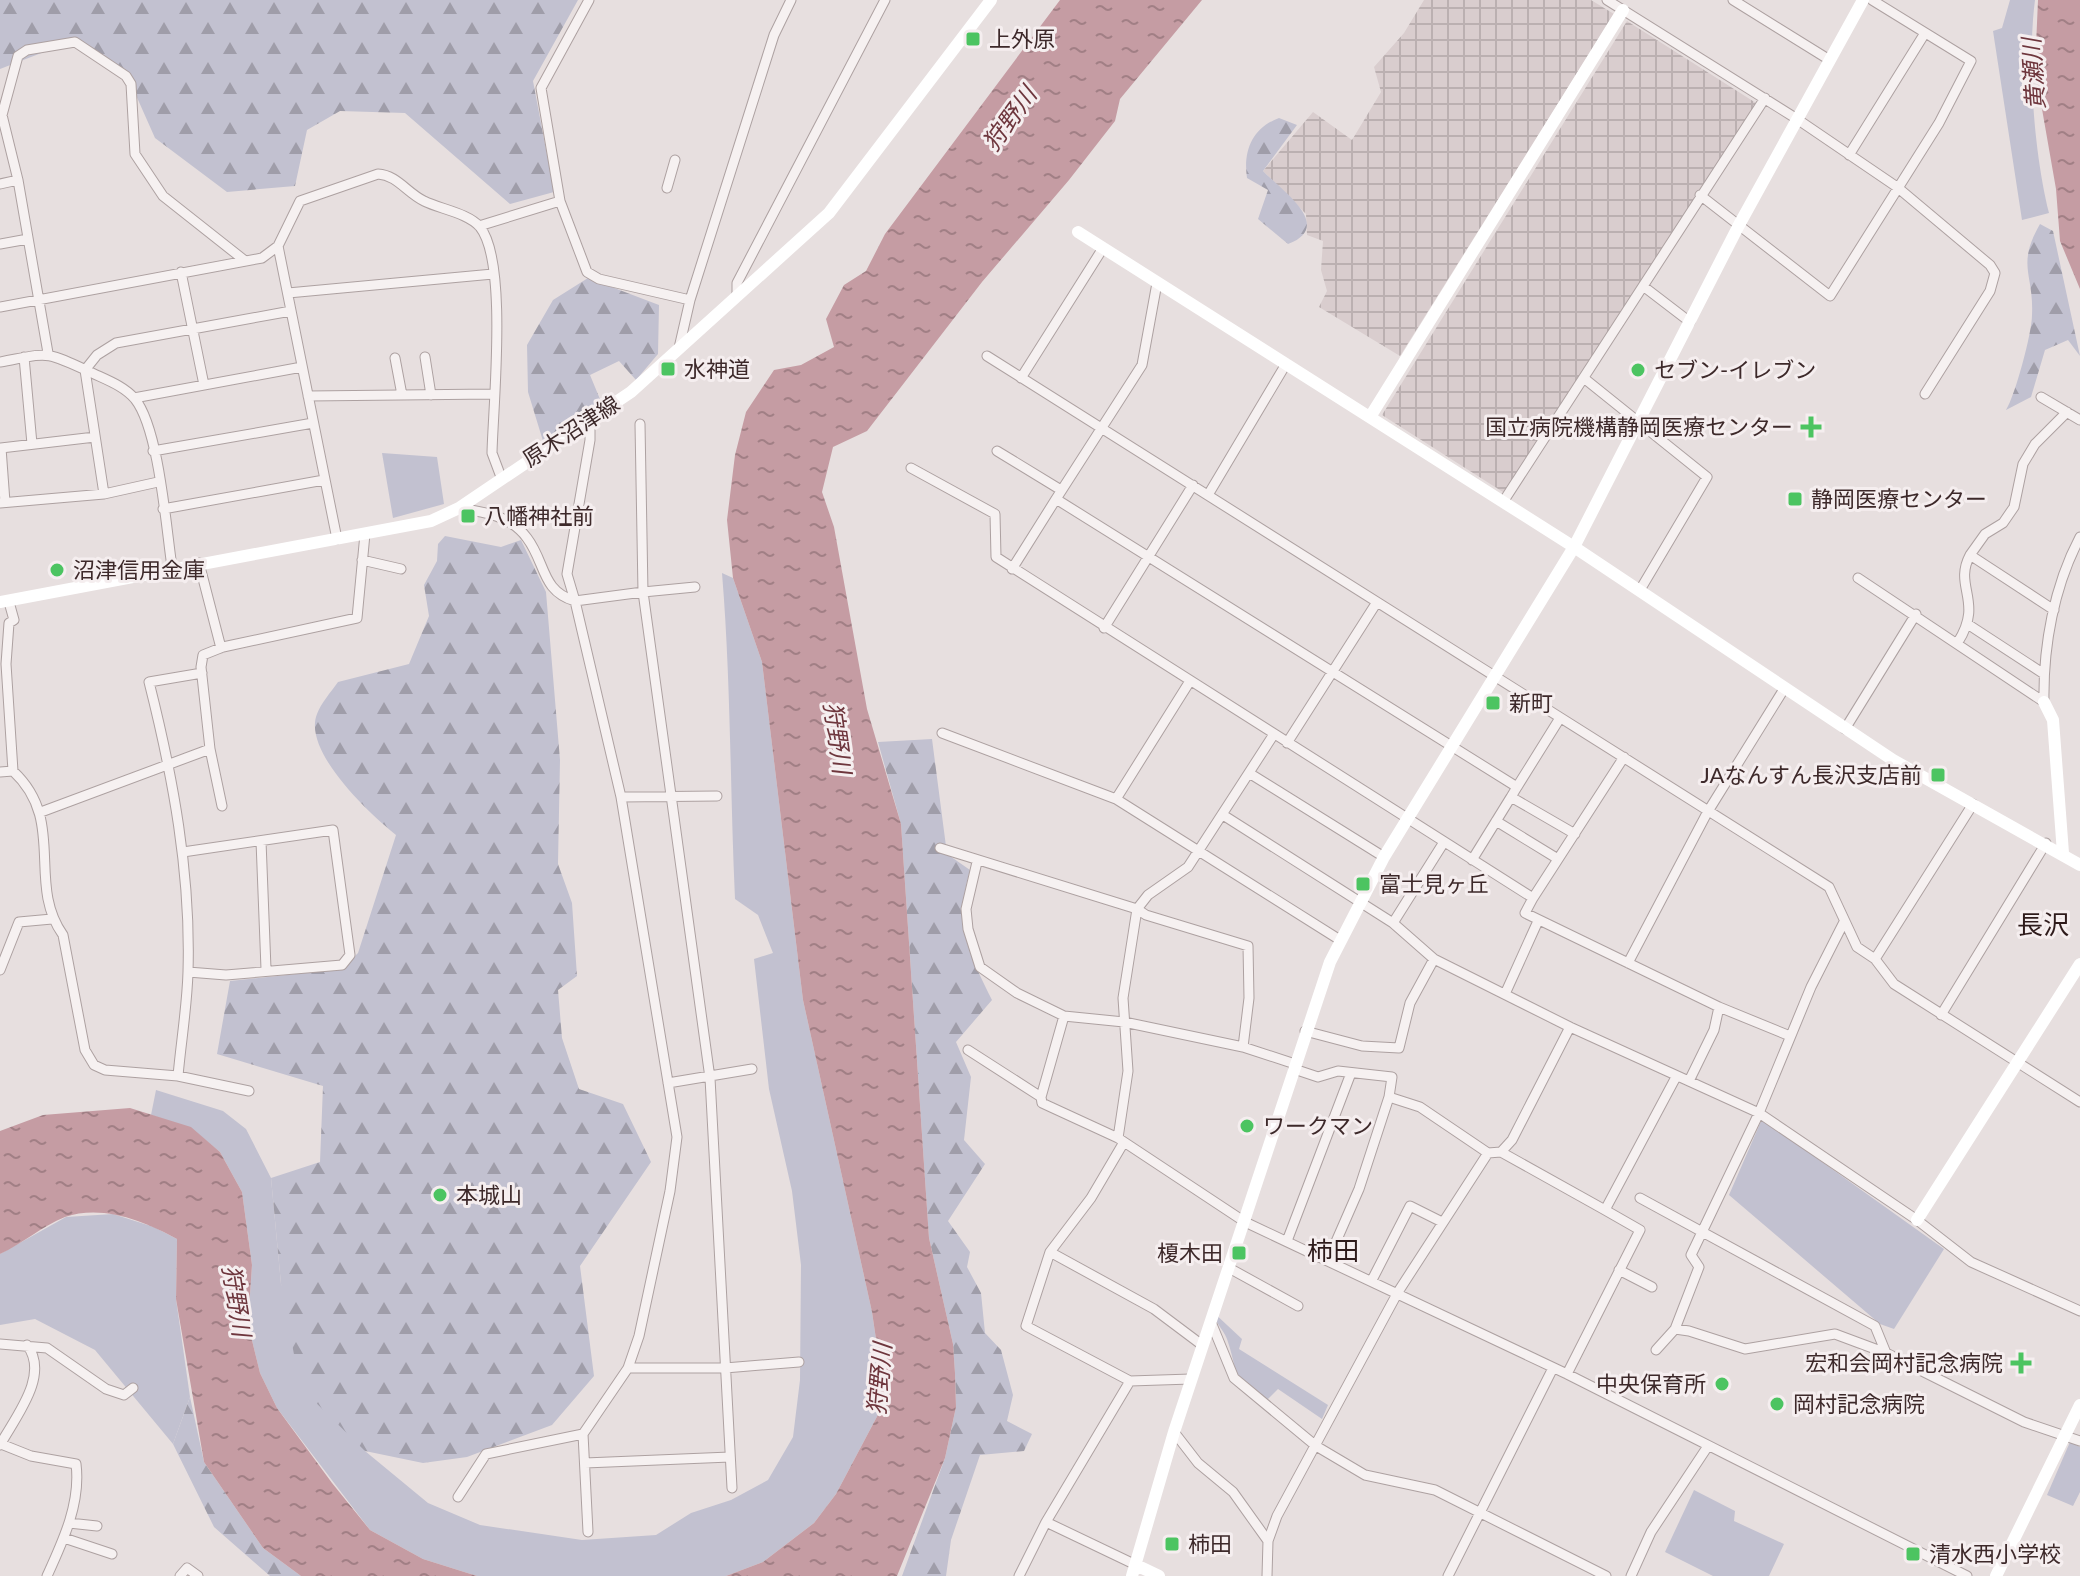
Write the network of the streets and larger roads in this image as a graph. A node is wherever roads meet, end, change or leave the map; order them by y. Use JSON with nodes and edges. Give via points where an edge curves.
{"nodes":[{"id":1,"x":589,"y":0,"type":"edge"},
{"id":2,"x":791,"y":0,"type":"edge"},
{"id":3,"x":885,"y":0,"type":"edge"},
{"id":4,"x":991,"y":0,"type":"edge"},
{"id":5,"x":1607,"y":0,"type":"edge"},
{"id":6,"x":1733,"y":0,"type":"edge"},
{"id":7,"x":1863,"y":1,"type":"edge"},
{"id":8,"x":1626,"y":5,"type":"edge"},
{"id":9,"x":1925,"y":33,"type":"junction"},
{"id":10,"x":1828,"y":59,"type":"junction"},
{"id":11,"x":1765,"y":98,"type":"junction"},
{"id":12,"x":1,"y":115,"type":"edge"},
{"id":13,"x":1797,"y":119,"type":"junction"},
{"id":14,"x":1849,"y":155,"type":"junction"},
{"id":15,"x":675,"y":160,"type":"dead end"},
{"id":16,"x":18,"y":180,"type":"junction"},
{"id":17,"x":0,"y":184,"type":"edge"},
{"id":18,"x":1897,"y":187,"type":"junction"},
{"id":19,"x":667,"y":188,"type":"dead end"},
{"id":20,"x":1700,"y":195,"type":"junction"},
{"id":21,"x":560,"y":201,"type":"junction"},
{"id":22,"x":1739,"y":225,"type":"junction"},
{"id":23,"x":479,"y":226,"type":"junction"},
{"id":24,"x":1078,"y":232,"type":"dead end"},
{"id":25,"x":28,"y":239,"type":"junction"},
{"id":26,"x":0,"y":244,"type":"edge"},
{"id":27,"x":278,"y":246,"type":"junction"},
{"id":28,"x":1103,"y":248,"type":"junction"},
{"id":29,"x":244,"y":260,"type":"junction"},
{"id":30,"x":181,"y":272,"type":"junction"},
{"id":31,"x":493,"y":274,"type":"junction"},
{"id":32,"x":1157,"y":283,"type":"junction"},
{"id":33,"x":1643,"y":286,"type":"junction"},
{"id":34,"x":288,"y":293,"type":"junction"},
{"id":35,"x":737,"y":296,"type":"junction"},
{"id":36,"x":39,"y":300,"type":"junction"},
{"id":37,"x":690,"y":300,"type":"junction"},
{"id":38,"x":0,"y":307,"type":"edge"},
{"id":39,"x":291,"y":311,"type":"junction"},
{"id":40,"x":1690,"y":322,"type":"junction"},
{"id":41,"x":193,"y":329,"type":"junction"},
{"id":42,"x":679,"y":348,"type":"junction"},
{"id":43,"x":48,"y":353,"type":"junction"},
{"id":44,"x":987,"y":356,"type":"dead end"},
{"id":45,"x":24,"y":357,"type":"junction"},
{"id":46,"x":425,"y":357,"type":"dead end"},
{"id":47,"x":395,"y":358,"type":"dead end"},
{"id":48,"x":0,"y":362,"type":"edge"},
{"id":49,"x":1286,"y":364,"type":"junction"},
{"id":50,"x":302,"y":367,"type":"junction"},
{"id":51,"x":85,"y":370,"type":"junction"},
{"id":52,"x":1021,"y":378,"type":"junction"},
{"id":53,"x":1585,"y":379,"type":"junction"},
{"id":54,"x":204,"y":385,"type":"junction"},
{"id":55,"x":493,"y":394,"type":"junction"},
{"id":56,"x":1925,"y":394,"type":"dead end"},
{"id":57,"x":402,"y":395,"type":"junction"},
{"id":58,"x":431,"y":395,"type":"junction"},
{"id":59,"x":308,"y":396,"type":"junction"},
{"id":60,"x":2041,"y":397,"type":"dead end"},
{"id":61,"x":134,"y":398,"type":"junction"},
{"id":62,"x":2067,"y":412,"type":"junction"},
{"id":63,"x":1370,"y":417,"type":"junction"},
{"id":64,"x":590,"y":419,"type":"junction"},
{"id":65,"x":2080,"y":420,"type":"edge"},
{"id":66,"x":313,"y":423,"type":"junction"},
{"id":67,"x":1638,"y":423,"type":"junction"},
{"id":68,"x":640,"y":424,"type":"dead end"},
{"id":69,"x":1100,"y":429,"type":"junction"},
{"id":70,"x":95,"y":437,"type":"junction"},
{"id":71,"x":32,"y":444,"type":"junction"},
{"id":72,"x":153,"y":451,"type":"junction"},
{"id":73,"x":997,"y":451,"type":"dead end"},
{"id":74,"x":911,"y":468,"type":"dead end"},
{"id":75,"x":501,"y":477,"type":"junction"},
{"id":76,"x":324,"y":480,"type":"junction"},
{"id":77,"x":158,"y":482,"type":"junction"},
{"id":78,"x":1193,"y":485,"type":"junction"},
{"id":79,"x":104,"y":494,"type":"junction"},
{"id":80,"x":1058,"y":494,"type":"junction"},
{"id":81,"x":1208,"y":495,"type":"junction"},
{"id":82,"x":1503,"y":502,"type":"junction"},
{"id":83,"x":2,"y":503,"type":"edge"},
{"id":84,"x":459,"y":508,"type":"junction"},
{"id":85,"x":163,"y":509,"type":"junction"},
{"id":86,"x":365,"y":534,"type":"junction"},
{"id":87,"x":2080,"y":537,"type":"edge"},
{"id":88,"x":337,"y":539,"type":"junction"},
{"id":89,"x":1574,"y":547,"type":"junction"},
{"id":90,"x":1970,"y":555,"type":"junction"},
{"id":91,"x":1149,"y":557,"type":"junction"},
{"id":92,"x":362,"y":560,"type":"junction"},
{"id":93,"x":199,"y":563,"type":"junction"},
{"id":94,"x":172,"y":567,"type":"junction"},
{"id":95,"x":401,"y":569,"type":"dead end"},
{"id":96,"x":1012,"y":569,"type":"junction"},
{"id":97,"x":1858,"y":578,"type":"dead end"},
{"id":98,"x":695,"y":587,"type":"dead end"},
{"id":99,"x":1640,"y":590,"type":"junction"},
{"id":100,"x":643,"y":592,"type":"junction"},
{"id":101,"x":575,"y":601,"type":"junction"},
{"id":102,"x":4,"y":602,"type":"edge"},
{"id":103,"x":1377,"y":602,"type":"junction"},
{"id":104,"x":2054,"y":610,"type":"junction"},
{"id":105,"x":1916,"y":614,"type":"junction"},
{"id":106,"x":1969,"y":625,"type":"junction"},
{"id":107,"x":1104,"y":628,"type":"junction"},
{"id":108,"x":1958,"y":642,"type":"junction"},
{"id":109,"x":221,"y":648,"type":"junction"},
{"id":110,"x":202,"y":673,"type":"junction"},
{"id":111,"x":1333,"y":673,"type":"junction"},
{"id":112,"x":2044,"y":674,"type":"junction"},
{"id":113,"x":1493,"y":677,"type":"junction"},
{"id":114,"x":1190,"y":681,"type":"junction"},
{"id":115,"x":1784,"y":689,"type":"junction"},
{"id":116,"x":2044,"y":702,"type":"junction"},
{"id":117,"x":1560,"y":718,"type":"junction"},
{"id":118,"x":1845,"y":729,"type":"junction"},
{"id":119,"x":942,"y":733,"type":"dead end"},
{"id":120,"x":1274,"y":734,"type":"junction"},
{"id":121,"x":1287,"y":743,"type":"junction"},
{"id":122,"x":1451,"y":748,"type":"junction"},
{"id":123,"x":210,"y":749,"type":"junction"},
{"id":124,"x":1624,"y":757,"type":"junction"},
{"id":125,"x":170,"y":766,"type":"junction"},
{"id":126,"x":13,"y":771,"type":"junction"},
{"id":127,"x":0,"y":772,"type":"edge"},
{"id":128,"x":1249,"y":773,"type":"junction"},
{"id":129,"x":1514,"y":792,"type":"junction"},
{"id":130,"x":717,"y":796,"type":"dead end"},
{"id":131,"x":621,"y":797,"type":"junction"},
{"id":132,"x":672,"y":797,"type":"junction"},
{"id":133,"x":1116,"y":799,"type":"junction"},
{"id":134,"x":1973,"y":804,"type":"junction"},
{"id":135,"x":222,"y":806,"type":"dead end"},
{"id":136,"x":41,"y":812,"type":"junction"},
{"id":137,"x":1707,"y":813,"type":"junction"},
{"id":138,"x":1223,"y":815,"type":"junction"},
{"id":139,"x":1407,"y":818,"type":"junction"},
{"id":140,"x":1496,"y":821,"type":"junction"},
{"id":141,"x":1575,"y":834,"type":"junction"},
{"id":142,"x":261,"y":841,"type":"junction"},
{"id":143,"x":1444,"y":842,"type":"junction"},
{"id":144,"x":2046,"y":843,"type":"junction"},
{"id":145,"x":940,"y":848,"type":"dead end"},
{"id":146,"x":183,"y":852,"type":"junction"},
{"id":147,"x":1197,"y":853,"type":"junction"},
{"id":148,"x":2063,"y":853,"type":"junction"},
{"id":149,"x":1384,"y":857,"type":"junction"},
{"id":150,"x":1558,"y":859,"type":"junction"},
{"id":151,"x":1472,"y":860,"type":"junction"},
{"id":152,"x":977,"y":862,"type":"junction"},
{"id":153,"x":2080,"y":865,"type":"edge"},
{"id":154,"x":1533,"y":898,"type":"junction"},
{"id":155,"x":1360,"y":901,"type":"junction"},
{"id":156,"x":1137,"y":909,"type":"junction"},
{"id":157,"x":52,"y":919,"type":"junction"},
{"id":158,"x":1538,"y":921,"type":"junction"},
{"id":159,"x":1844,"y":922,"type":"junction"},
{"id":160,"x":1393,"y":923,"type":"junction"},
{"id":161,"x":1340,"y":940,"type":"junction"},
{"id":162,"x":1434,"y":959,"type":"junction"},
{"id":163,"x":1875,"y":959,"type":"junction"},
{"id":164,"x":1628,"y":963,"type":"junction"},
{"id":165,"x":2080,"y":964,"type":"edge"},
{"id":166,"x":266,"y":969,"type":"junction"},
{"id":167,"x":0,"y":970,"type":"edge"},
{"id":168,"x":188,"y":972,"type":"junction"},
{"id":169,"x":1505,"y":994,"type":"junction"},
{"id":170,"x":1719,"y":1007,"type":"junction"},
{"id":171,"x":1941,"y":1015,"type":"junction"},
{"id":172,"x":1064,"y":1016,"type":"junction"},
{"id":173,"x":1124,"y":1022,"type":"junction"},
{"id":174,"x":1570,"y":1027,"type":"junction"},
{"id":175,"x":1305,"y":1031,"type":"junction"},
{"id":176,"x":1790,"y":1036,"type":"junction"},
{"id":177,"x":1243,"y":1047,"type":"junction"},
{"id":178,"x":968,"y":1050,"type":"dead end"},
{"id":179,"x":2017,"y":1063,"type":"junction"},
{"id":180,"x":1294,"y":1066,"type":"junction"},
{"id":181,"x":752,"y":1069,"type":"dead end"},
{"id":182,"x":1351,"y":1073,"type":"junction"},
{"id":183,"x":178,"y":1076,"type":"junction"},
{"id":184,"x":1676,"y":1077,"type":"junction"},
{"id":185,"x":710,"y":1078,"type":"junction"},
{"id":186,"x":1689,"y":1081,"type":"junction"},
{"id":187,"x":668,"y":1083,"type":"junction"},
{"id":188,"x":249,"y":1091,"type":"dead end"},
{"id":189,"x":1041,"y":1097,"type":"junction"},
{"id":190,"x":1389,"y":1097,"type":"junction"},
{"id":191,"x":2080,"y":1102,"type":"edge"},
{"id":192,"x":1759,"y":1113,"type":"junction"},
{"id":193,"x":1121,"y":1140,"type":"junction"},
{"id":194,"x":1501,"y":1152,"type":"junction"},
{"id":195,"x":1488,"y":1153,"type":"junction"},
{"id":196,"x":1640,"y":1198,"type":"dead end"},
{"id":197,"x":1605,"y":1210,"type":"junction"},
{"id":198,"x":1917,"y":1220,"type":"junction"},
{"id":199,"x":1245,"y":1222,"type":"junction"},
{"id":200,"x":1442,"y":1222,"type":"junction"},
{"id":201,"x":1703,"y":1230,"type":"junction"},
{"id":202,"x":1287,"y":1241,"type":"junction"},
{"id":203,"x":1050,"y":1252,"type":"junction"},
{"id":204,"x":1328,"y":1260,"type":"junction"},
{"id":205,"x":1229,"y":1268,"type":"junction"},
{"id":206,"x":1619,"y":1270,"type":"junction"},
{"id":207,"x":1372,"y":1280,"type":"junction"},
{"id":208,"x":1652,"y":1287,"type":"dead end"},
{"id":209,"x":1398,"y":1292,"type":"junction"},
{"id":210,"x":1298,"y":1306,"type":"dead end"},
{"id":211,"x":2080,"y":1311,"type":"edge"},
{"id":212,"x":1211,"y":1322,"type":"junction"},
{"id":213,"x":1675,"y":1329,"type":"junction"},
{"id":214,"x":0,"y":1344,"type":"edge"},
{"id":215,"x":27,"y":1345,"type":"junction"},
{"id":216,"x":1202,"y":1345,"type":"junction"},
{"id":217,"x":1656,"y":1350,"type":"dead end"},
{"id":218,"x":1886,"y":1353,"type":"junction"},
{"id":219,"x":799,"y":1362,"type":"dead end"},
{"id":220,"x":628,"y":1368,"type":"junction"},
{"id":221,"x":725,"y":1368,"type":"junction"},
{"id":222,"x":1553,"y":1368,"type":"junction"},
{"id":223,"x":1567,"y":1374,"type":"junction"},
{"id":224,"x":1191,"y":1379,"type":"junction"},
{"id":225,"x":1130,"y":1381,"type":"junction"},
{"id":226,"x":133,"y":1388,"type":"dead end"},
{"id":227,"x":2080,"y":1405,"type":"edge"},
{"id":228,"x":1174,"y":1432,"type":"junction"},
{"id":229,"x":583,"y":1434,"type":"junction"},
{"id":230,"x":2065,"y":1436,"type":"junction"},
{"id":231,"x":2080,"y":1441,"type":"edge"},
{"id":232,"x":0,"y":1444,"type":"edge"},
{"id":233,"x":1316,"y":1446,"type":"junction"},
{"id":234,"x":1708,"y":1446,"type":"junction"},
{"id":235,"x":730,"y":1457,"type":"junction"},
{"id":236,"x":585,"y":1463,"type":"junction"},
{"id":237,"x":732,"y":1488,"type":"dead end"},
{"id":238,"x":458,"y":1497,"type":"dead end"},
{"id":239,"x":1482,"y":1512,"type":"junction"},
{"id":240,"x":1046,"y":1522,"type":"junction"},
{"id":241,"x":69,"y":1523,"type":"junction"},
{"id":242,"x":97,"y":1526,"type":"dead end"},
{"id":243,"x":588,"y":1532,"type":"dead end"},
{"id":244,"x":64,"y":1538,"type":"junction"},
{"id":245,"x":1268,"y":1541,"type":"junction"},
{"id":246,"x":112,"y":1554,"type":"dead end"},
{"id":247,"x":1134,"y":1571,"type":"edge"},
{"id":248,"x":47,"y":1576,"type":"edge"},
{"id":249,"x":180,"y":1576,"type":"edge"},
{"id":250,"x":198,"y":1576,"type":"edge"},
{"id":251,"x":1019,"y":1576,"type":"edge"},
{"id":252,"x":1159,"y":1576,"type":"edge"},
{"id":253,"x":1267,"y":1576,"type":"edge"},
{"id":254,"x":1448,"y":1576,"type":"edge"},
{"id":255,"x":1606,"y":1576,"type":"edge"},
{"id":256,"x":1631,"y":1576,"type":"edge"},
{"id":257,"x":1967,"y":1576,"type":"edge"},
{"id":258,"x":1996,"y":1576,"type":"edge"}],
"edges":[{"from":1,"to":21,"type":"street","via":[[541,88]]},
{"from":2,"to":37,"type":"street","via":[[774,35]]},
{"from":3,"to":35,"type":"street","via":[[737,283]]},
{"from":4,"to":35,"type":"street","name":"原木沼津線","via":[[829,213]]},
{"from":5,"to":8,"type":"street"},
{"from":6,"to":10,"type":"street"},
{"from":7,"to":9,"type":"street"},
{"from":7,"to":10,"type":"street"},
{"from":8,"to":11,"type":"street"},
{"from":8,"to":63,"type":"street"},
{"from":9,"to":14,"type":"street"},
{"from":9,"to":18,"type":"street","via":[[1971,61]]},
{"from":10,"to":13,"type":"street"},
{"from":11,"to":13,"type":"street"},
{"from":11,"to":20,"type":"street"},
{"from":12,"to":16,"type":"street"},
{"from":12,"to":29,"type":"street","via":[[18,56],[75,42],[131,84],[135,154],[163,196]]},
{"from":13,"to":14,"type":"street"},
{"from":13,"to":22,"type":"street"},
{"from":14,"to":18,"type":"street"},
{"from":15,"to":19,"type":"street"},
{"from":16,"to":17,"type":"street"},
{"from":16,"to":25,"type":"street"},
{"from":18,"to":22,"type":"street","via":[[1830,296]]},
{"from":18,"to":56,"type":"street","via":[[1984,258],[1995,273],[1990,291]]},
{"from":20,"to":22,"type":"street"},
{"from":20,"to":33,"type":"street"},
{"from":21,"to":23,"type":"street"},
{"from":21,"to":37,"type":"street","via":[[587,272]]},
{"from":22,"to":40,"type":"street"},
{"from":23,"to":27,"type":"street","via":[[411,194],[389,175],[378,174],[300,201]]},
{"from":23,"to":31,"type":"street"},
{"from":24,"to":28,"type":"street"},
{"from":25,"to":26,"type":"street"},
{"from":25,"to":36,"type":"street"},
{"from":27,"to":29,"type":"street","via":[[270,255]]},
{"from":27,"to":34,"type":"street"},
{"from":28,"to":32,"type":"street"},
{"from":28,"to":52,"type":"street"},
{"from":29,"to":30,"type":"street"},
{"from":30,"to":36,"type":"street"},
{"from":30,"to":41,"type":"street"},
{"from":31,"to":34,"type":"street"},
{"from":31,"to":55,"type":"street"},
{"from":32,"to":49,"type":"street"},
{"from":32,"to":69,"type":"street","via":[[1142,365]]},
{"from":33,"to":40,"type":"street"},
{"from":33,"to":53,"type":"street"},
{"from":34,"to":39,"type":"street"},
{"from":35,"to":42,"type":"street","name":"原木沼津線"},
{"from":36,"to":38,"type":"street"},
{"from":36,"to":43,"type":"street"},
{"from":37,"to":42,"type":"street"},
{"from":39,"to":41,"type":"street"},
{"from":39,"to":50,"type":"street"},
{"from":40,"to":67,"type":"street"},
{"from":41,"to":51,"type":"street","via":[[116,343]]},
{"from":41,"to":54,"type":"street"},
{"from":42,"to":64,"type":"street","name":"原木沼津線","via":[[631,392]]},
{"from":43,"to":45,"type":"street"},
{"from":43,"to":51,"type":"street"},
{"from":44,"to":52,"type":"street"},
{"from":45,"to":48,"type":"street"},
{"from":45,"to":71,"type":"street"},
{"from":46,"to":58,"type":"street"},
{"from":47,"to":57,"type":"street"},
{"from":49,"to":63,"type":"street"},
{"from":49,"to":81,"type":"street"},
{"from":50,"to":54,"type":"street"},
{"from":50,"to":59,"type":"street"},
{"from":51,"to":61,"type":"street"},
{"from":51,"to":70,"type":"street"},
{"from":52,"to":69,"type":"street"},
{"from":53,"to":67,"type":"street"},
{"from":53,"to":82,"type":"street"},
{"from":54,"to":61,"type":"street"},
{"from":55,"to":58,"type":"street"},
{"from":55,"to":75,"type":"street","via":[[492,453]]},
{"from":57,"to":58,"type":"street"},
{"from":57,"to":59,"type":"street"},
{"from":59,"to":66,"type":"street"},
{"from":60,"to":62,"type":"street"},
{"from":61,"to":72,"type":"street","via":[[146,418]]},
{"from":62,"to":65,"type":"street"},
{"from":62,"to":90,"type":"street","via":[[2023,464],[2014,507]]},
{"from":63,"to":82,"type":"street"},
{"from":64,"to":75,"type":"street","name":"原木沼津線"},
{"from":64,"to":101,"type":"street","via":[[567,574]]},
{"from":66,"to":72,"type":"street"},
{"from":66,"to":76,"type":"street"},
{"from":67,"to":89,"type":"street"},
{"from":67,"to":99,"type":"street","via":[[1707,477]]},
{"from":68,"to":100,"type":"street"},
{"from":69,"to":78,"type":"street"},
{"from":69,"to":80,"type":"street"},
{"from":70,"to":71,"type":"street"},
{"from":70,"to":79,"type":"street"},
{"from":71,"to":83,"type":"street","via":[[1,448]]},
{"from":72,"to":77,"type":"street"},
{"from":73,"to":80,"type":"street"},
{"from":74,"to":96,"type":"street","via":[[995,514],[996,557]]},
{"from":75,"to":84,"type":"street","name":"原木沼津線"},
{"from":76,"to":85,"type":"street"},
{"from":76,"to":88,"type":"street"},
{"from":77,"to":79,"type":"street"},
{"from":77,"to":85,"type":"street"},
{"from":78,"to":81,"type":"street"},
{"from":78,"to":91,"type":"street"},
{"from":79,"to":83,"type":"street"},
{"from":80,"to":91,"type":"street"},
{"from":80,"to":96,"type":"street"},
{"from":81,"to":103,"type":"street"},
{"from":82,"to":89,"type":"street"},
{"from":84,"to":86,"type":"street","name":"原木沼津線","via":[[431,521]]},
{"from":84,"to":101,"type":"street","via":[[504,519],[527,538],[549,587]]},
{"from":85,"to":94,"type":"street"},
{"from":86,"to":88,"type":"street","name":"原木沼津線"},
{"from":86,"to":92,"type":"street"},
{"from":87,"to":104,"type":"street","via":[[2063,569]]},
{"from":88,"to":93,"type":"street","name":"原木沼津線"},
{"from":89,"to":99,"type":"street"},
{"from":89,"to":113,"type":"street"},
{"from":90,"to":104,"type":"street"},
{"from":90,"to":106,"type":"street","via":[[1964,577],[1971,605]]},
{"from":91,"to":107,"type":"street"},
{"from":91,"to":111,"type":"street"},
{"from":92,"to":95,"type":"street"},
{"from":92,"to":109,"type":"street","via":[[357,618]]},
{"from":93,"to":94,"type":"street","name":"原木沼津線"},
{"from":93,"to":109,"type":"street"},
{"from":94,"to":102,"type":"street","name":"原木沼津線"},
{"from":96,"to":107,"type":"street"},
{"from":97,"to":105,"type":"street"},
{"from":98,"to":100,"type":"street"},
{"from":99,"to":115,"type":"street"},
{"from":100,"to":101,"type":"street"},
{"from":100,"to":132,"type":"street"},
{"from":101,"to":131,"type":"street"},
{"from":102,"to":126,"type":"street","via":[[14,620],[9,623],[6,664]]},
{"from":103,"to":111,"type":"street"},
{"from":103,"to":113,"type":"street"},
{"from":104,"to":112,"type":"street"},
{"from":105,"to":108,"type":"street"},
{"from":105,"to":118,"type":"street"},
{"from":106,"to":108,"type":"street"},
{"from":106,"to":112,"type":"street"},
{"from":107,"to":114,"type":"street"},
{"from":108,"to":116,"type":"street"},
{"from":109,"to":110,"type":"street","via":[[203,655]]},
{"from":110,"to":123,"type":"street"},
{"from":110,"to":125,"type":"street","via":[[149,682]]},
{"from":111,"to":121,"type":"street"},
{"from":111,"to":122,"type":"street"},
{"from":112,"to":116,"type":"street"},
{"from":113,"to":117,"type":"street"},
{"from":113,"to":122,"type":"street"},
{"from":114,"to":120,"type":"street"},
{"from":114,"to":133,"type":"street"},
{"from":115,"to":118,"type":"street"},
{"from":115,"to":137,"type":"street"},
{"from":116,"to":148,"type":"street","via":[[2053,720]]},
{"from":117,"to":124,"type":"street"},
{"from":117,"to":129,"type":"street"},
{"from":118,"to":134,"type":"street"},
{"from":119,"to":133,"type":"street"},
{"from":120,"to":121,"type":"street"},
{"from":120,"to":128,"type":"street"},
{"from":121,"to":139,"type":"street"},
{"from":122,"to":129,"type":"street"},
{"from":122,"to":139,"type":"street"},
{"from":123,"to":125,"type":"street"},
{"from":123,"to":135,"type":"street"},
{"from":124,"to":137,"type":"street"},
{"from":124,"to":141,"type":"street"},
{"from":125,"to":136,"type":"street"},
{"from":125,"to":146,"type":"street"},
{"from":126,"to":127,"type":"street"},
{"from":126,"to":136,"type":"street"},
{"from":128,"to":138,"type":"street"},
{"from":128,"to":149,"type":"street"},
{"from":129,"to":140,"type":"street"},
{"from":129,"to":141,"type":"street"},
{"from":130,"to":132,"type":"street"},
{"from":131,"to":132,"type":"street"},
{"from":131,"to":187,"type":"street"},
{"from":132,"to":185,"type":"street"},
{"from":133,"to":147,"type":"street"},
{"from":134,"to":144,"type":"street"},
{"from":134,"to":163,"type":"street"},
{"from":136,"to":157,"type":"street"},
{"from":137,"to":159,"type":"street","via":[[1829,887]]},
{"from":137,"to":164,"type":"street"},
{"from":138,"to":147,"type":"street"},
{"from":138,"to":155,"type":"street"},
{"from":139,"to":143,"type":"street"},
{"from":139,"to":149,"type":"street"},
{"from":140,"to":150,"type":"street"},
{"from":140,"to":151,"type":"street"},
{"from":141,"to":150,"type":"street"},
{"from":142,"to":146,"type":"street"},
{"from":142,"to":166,"type":"street"},
{"from":142,"to":166,"type":"street","via":[[333,830],[350,955],[342,965]]},
{"from":143,"to":151,"type":"street"},
{"from":143,"to":160,"type":"street"},
{"from":144,"to":148,"type":"street"},
{"from":144,"to":171,"type":"street"},
{"from":145,"to":152,"type":"street"},
{"from":146,"to":168,"type":"street"},
{"from":147,"to":156,"type":"street","via":[[1188,867]]},
{"from":147,"to":161,"type":"street"},
{"from":148,"to":153,"type":"street"},
{"from":149,"to":155,"type":"street"},
{"from":150,"to":154,"type":"street"},
{"from":151,"to":154,"type":"street"},
{"from":152,"to":156,"type":"street"},
{"from":152,"to":172,"type":"street","via":[[966,909],[980,967]]},
{"from":154,"to":158,"type":"street","via":[[1525,913]]},
{"from":155,"to":160,"type":"street"},
{"from":155,"to":161,"type":"street"},
{"from":156,"to":173,"type":"street"},
{"from":156,"to":177,"type":"street","via":[[1248,946]]},
{"from":157,"to":167,"type":"street","via":[[19,922]]},
{"from":157,"to":183,"type":"street","via":[[63,935],[76,1021],[94,1065]]},
{"from":158,"to":164,"type":"street"},
{"from":158,"to":169,"type":"street"},
{"from":159,"to":163,"type":"street","via":[[1857,947]]},
{"from":159,"to":176,"type":"street"},
{"from":160,"to":162,"type":"street"},
{"from":161,"to":175,"type":"street"},
{"from":162,"to":169,"type":"street"},
{"from":162,"to":175,"type":"street","via":[[1410,1003],[1399,1048],[1362,1046]]},
{"from":163,"to":171,"type":"street","via":[[1894,984]]},
{"from":164,"to":170,"type":"street"},
{"from":165,"to":179,"type":"street"},
{"from":166,"to":168,"type":"street","via":[[226,975]]},
{"from":168,"to":183,"type":"street"},
{"from":169,"to":174,"type":"street"},
{"from":170,"to":176,"type":"street"},
{"from":170,"to":186,"type":"street","via":[[1714,1030]]},
{"from":171,"to":179,"type":"street"},
{"from":172,"to":173,"type":"street"},
{"from":172,"to":189,"type":"street"},
{"from":173,"to":177,"type":"street"},
{"from":173,"to":193,"type":"street","via":[[1128,1071]]},
{"from":174,"to":184,"type":"street"},
{"from":174,"to":194,"type":"street"},
{"from":175,"to":180,"type":"street"},
{"from":176,"to":192,"type":"street"},
{"from":177,"to":180,"type":"street"},
{"from":178,"to":189,"type":"street"},
{"from":179,"to":191,"type":"street"},
{"from":179,"to":198,"type":"street"},
{"from":180,"to":182,"type":"street","via":[[1318,1077]]},
{"from":180,"to":199,"type":"street"},
{"from":181,"to":185,"type":"street"},
{"from":182,"to":190,"type":"street","via":[[1392,1077]]},
{"from":182,"to":202,"type":"street"},
{"from":183,"to":188,"type":"street"},
{"from":184,"to":186,"type":"street"},
{"from":184,"to":197,"type":"street"},
{"from":185,"to":187,"type":"street"},
{"from":185,"to":221,"type":"street"},
{"from":186,"to":192,"type":"street"},
{"from":187,"to":220,"type":"street","via":[[676,1152]]},
{"from":189,"to":193,"type":"street","via":[[1042,1103]]},
{"from":190,"to":195,"type":"street","via":[[1420,1107]]},
{"from":190,"to":204,"type":"street","via":[[1359,1189]]},
{"from":192,"to":198,"type":"street"},
{"from":192,"to":201,"type":"street"},
{"from":193,"to":199,"type":"street"},
{"from":193,"to":203,"type":"street","via":[[1091,1198]]},
{"from":194,"to":195,"type":"street"},
{"from":194,"to":197,"type":"street"},
{"from":195,"to":200,"type":"street"},
{"from":196,"to":201,"type":"street"},
{"from":197,"to":206,"type":"street","via":[[1640,1230]]},
{"from":198,"to":211,"type":"street","via":[[1971,1262]]},
{"from":199,"to":202,"type":"street"},
{"from":199,"to":205,"type":"street"},
{"from":200,"to":207,"type":"street","via":[[1410,1206]]},
{"from":200,"to":209,"type":"street"},
{"from":201,"to":213,"type":"street","via":[[1691,1255],[1699,1267]]},
{"from":201,"to":218,"type":"street","via":[[1875,1326]]},
{"from":202,"to":204,"type":"street"},
{"from":203,"to":216,"type":"street","via":[[1154,1309]]},
{"from":203,"to":225,"type":"street","via":[[1026,1326]]},
{"from":204,"to":207,"type":"street"},
{"from":205,"to":210,"type":"street"},
{"from":205,"to":212,"type":"street"},
{"from":206,"to":208,"type":"street"},
{"from":206,"to":223,"type":"street"},
{"from":207,"to":209,"type":"street"},
{"from":209,"to":222,"type":"street"},
{"from":209,"to":233,"type":"street"},
{"from":212,"to":216,"type":"street"},
{"from":212,"to":233,"type":"street","via":[[1234,1378]]},
{"from":213,"to":217,"type":"street"},
{"from":213,"to":218,"type":"street","via":[[1745,1349],[1835,1334]]},
{"from":214,"to":215,"type":"street"},
{"from":215,"to":226,"type":"street","via":[[61,1354],[106,1389],[124,1395]]},
{"from":215,"to":232,"type":"street","via":[[38,1366],[35,1379]]},
{"from":216,"to":224,"type":"street"},
{"from":218,"to":230,"type":"street","via":[[1994,1408]]},
{"from":219,"to":221,"type":"street"},
{"from":220,"to":221,"type":"street"},
{"from":220,"to":229,"type":"street"},
{"from":221,"to":235,"type":"street"},
{"from":222,"to":223,"type":"street"},
{"from":222,"to":239,"type":"street"},
{"from":223,"to":234,"type":"street"},
{"from":224,"to":225,"type":"street"},
{"from":224,"to":228,"type":"street"},
{"from":225,"to":240,"type":"street"},
{"from":227,"to":230,"type":"street"},
{"from":228,"to":245,"type":"street","via":[[1198,1463],[1233,1492]]},
{"from":228,"to":247,"type":"street"},
{"from":229,"to":236,"type":"street"},
{"from":229,"to":238,"type":"street","via":[[486,1454]]},
{"from":230,"to":231,"type":"street"},
{"from":230,"to":258,"type":"street"},
{"from":232,"to":241,"type":"street","via":[[76,1464],[78,1482]]},
{"from":233,"to":239,"type":"street","via":[[1365,1475],[1435,1490]]},
{"from":233,"to":245,"type":"street"},
{"from":234,"to":256,"type":"street","via":[[1651,1532]]},
{"from":234,"to":257,"type":"street"},
{"from":235,"to":236,"type":"street"},
{"from":235,"to":237,"type":"street"},
{"from":236,"to":243,"type":"street"},
{"from":239,"to":254,"type":"street"},
{"from":239,"to":255,"type":"street"},
{"from":240,"to":247,"type":"street"},
{"from":240,"to":251,"type":"street"},
{"from":241,"to":242,"type":"street"},
{"from":241,"to":244,"type":"street"},
{"from":244,"to":246,"type":"street"},
{"from":244,"to":248,"type":"street"},
{"from":245,"to":253,"type":"street"},
{"from":247,"to":252,"type":"street"},
{"from":249,"to":250,"type":"street","via":[[187,1568]]}]}
